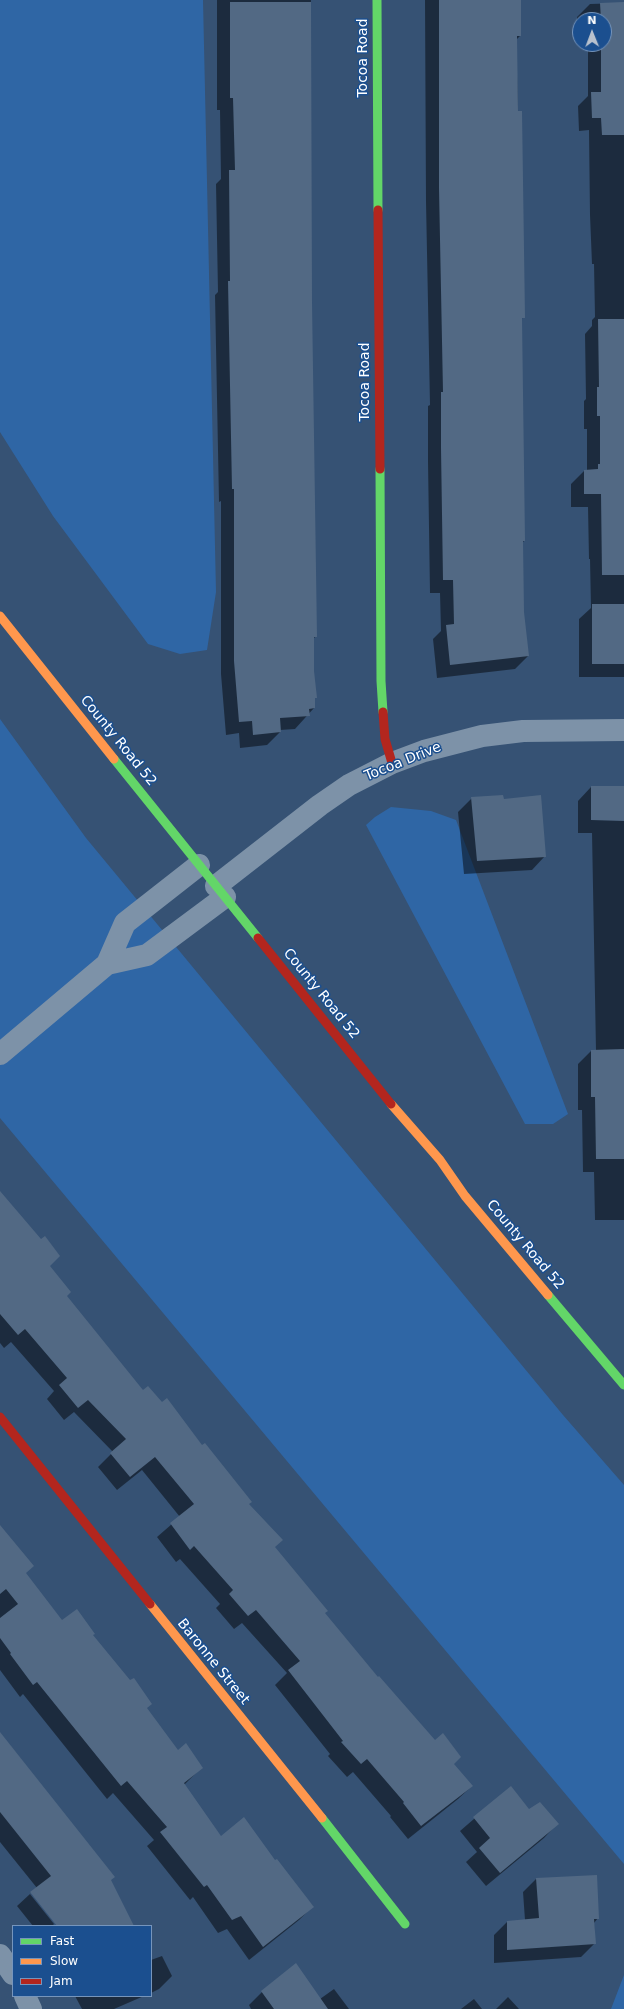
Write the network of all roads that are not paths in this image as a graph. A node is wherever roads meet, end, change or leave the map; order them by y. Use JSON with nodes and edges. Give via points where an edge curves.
{"nodes":[{"id":1,"x":377,"y":0,"type":"edge"},
{"id":2,"x":0,"y":616,"type":"edge"},
{"id":3,"x":624,"y":730,"type":"edge"},
{"id":4,"x":392,"y":764,"type":"junction"},
{"id":5,"x":199,"y":865,"type":"junction"},
{"id":6,"x":220,"y":891,"type":"junction"},
{"id":7,"x":107,"y":964,"type":"junction"},
{"id":8,"x":0,"y":1054,"type":"edge"},
{"id":9,"x":624,"y":1385,"type":"edge"},
{"id":10,"x":0,"y":1417,"type":"edge"},
{"id":11,"x":405,"y":1924,"type":"dead end"},
{"id":12,"x":0,"y":1955,"type":"edge"},
{"id":13,"x":12,"y":1973,"type":"edge"},
{"id":14,"x":25,"y":1997,"type":"edge"},
{"id":15,"x":31,"y":2009,"type":"edge"}],
"edges":[{"from":1,"to":4,"type":"street","name":"Tocoa Road","via":[[381,681],[384,739]]},
{"from":2,"to":5,"type":"street","name":"County Road 52"},
{"from":3,"to":4,"type":"street","name":"Tocoa Drive","via":[[523,731],[482,736],[424,751]]},
{"from":4,"to":6,"type":"street","name":"Tocoa Drive","via":[[337,793]]},
{"from":5,"to":6,"type":"street","name":"County Road 52"},
{"from":5,"to":7,"type":"street","via":[[125,923]]},
{"from":6,"to":7,"type":"street","name":"Tocoa Drive","via":[[147,955]]},
{"from":6,"to":9,"type":"street","name":"County Road 52","via":[[390,1103],[440,1160],[465,1196]]},
{"from":7,"to":8,"type":"street"},
{"from":10,"to":11,"type":"street","name":"Baronne Street"},
{"from":12,"to":13,"type":"street"},
{"from":14,"to":15,"type":"street"}]}
